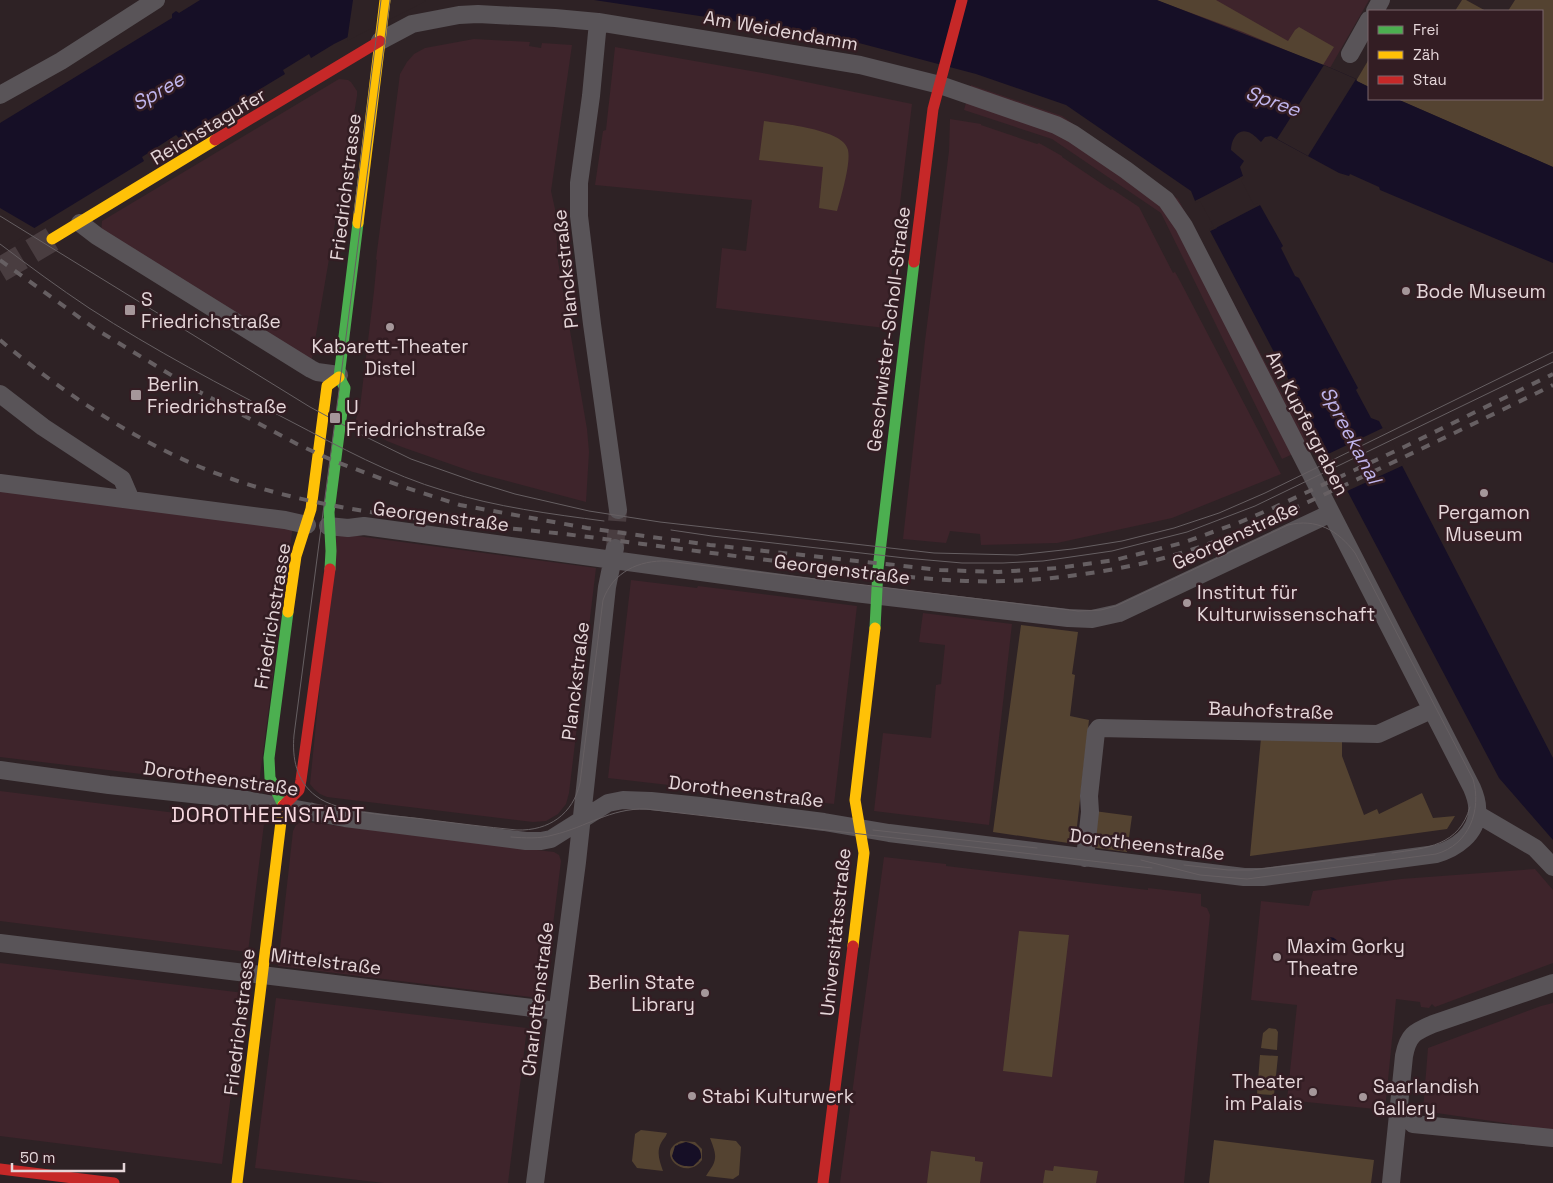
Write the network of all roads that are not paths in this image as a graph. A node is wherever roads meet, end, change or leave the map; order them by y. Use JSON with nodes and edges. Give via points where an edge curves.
{"nodes":[{"id":1,"x":156,"y":0,"type":"edge"},
{"id":2,"x":385,"y":0,"type":"edge"},
{"id":3,"x":962,"y":0,"type":"edge"},
{"id":4,"x":598,"y":22,"type":"junction"},
{"id":5,"x":1368,"y":22,"type":"edge"},
{"id":6,"x":381,"y":35,"type":"junction"},
{"id":7,"x":1350,"y":54,"type":"dead end"},
{"id":8,"x":942,"y":77,"type":"junction"},
{"id":9,"x":0,"y":95,"type":"edge"},
{"id":10,"x":80,"y":223,"type":"junction"},
{"id":11,"x":52,"y":239,"type":"tunnel mouth"},
{"id":12,"x":339,"y":376,"type":"junction"},
{"id":13,"x":0,"y":394,"type":"edge"},
{"id":14,"x":0,"y":484,"type":"edge"},
{"id":15,"x":131,"y":500,"type":"junction"},
{"id":16,"x":618,"y":510,"type":"tunnel mouth"},
{"id":17,"x":1331,"y":513,"type":"junction"},
{"id":18,"x":306,"y":525,"type":"junction"},
{"id":19,"x":328,"y":526,"type":"junction"},
{"id":20,"x":614,"y":554,"type":"junction"},
{"id":21,"x":877,"y":595,"type":"junction"},
{"id":22,"x":1431,"y":710,"type":"junction"},
{"id":23,"x":0,"y":770,"type":"edge"},
{"id":24,"x":283,"y":806,"type":"junction"},
{"id":25,"x":1477,"y":814,"type":"junction"},
{"id":26,"x":581,"y":820,"type":"junction"},
{"id":27,"x":860,"y":828,"type":"junction"},
{"id":28,"x":1085,"y":858,"type":"junction"},
{"id":29,"x":1553,"y":867,"type":"edge"},
{"id":30,"x":0,"y":942,"type":"edge"},
{"id":31,"x":262,"y":975,"type":"junction"},
{"id":32,"x":1553,"y":983,"type":"edge"},
{"id":33,"x":557,"y":1011,"type":"junction"},
{"id":34,"x":1413,"y":1124,"type":"dead end"},
{"id":35,"x":1553,"y":1138,"type":"edge"},
{"id":36,"x":0,"y":1169,"type":"edge"},
{"id":37,"x":114,"y":1183,"type":"edge"},
{"id":38,"x":237,"y":1183,"type":"edge"},
{"id":39,"x":535,"y":1183,"type":"edge"},
{"id":40,"x":823,"y":1183,"type":"edge"},
{"id":41,"x":1391,"y":1183,"type":"edge"}],
"edges":[{"from":1,"to":9,"type":"street","via":[[61,61]]},
{"from":2,"to":6,"type":"main road","name":"Friedrichstrasse"},
{"from":3,"to":8,"type":"main road","name":"Geschwister-Scholl-Straße"},
{"from":4,"to":6,"type":"street","name":"Am Weidendamm","via":[[466,14],[412,24]]},
{"from":4,"to":8,"type":"street","name":"Am Weidendamm"},
{"from":4,"to":16,"type":"street","name":"Planckstraße","via":[[579,183],[579,210],[586,286]]},
{"from":5,"to":7,"type":"street"},
{"from":6,"to":10,"type":"main road","name":"Reichstagufer"},
{"from":6,"to":12,"type":"main road","name":"Friedrichstrasse"},
{"from":8,"to":17,"type":"street","name":"Am Kupfergraben","via":[[1074,134],[1166,200],[1184,226]]},
{"from":8,"to":21,"type":"main road","name":"Geschwister-Scholl-Straße","via":[[933,109],[925,163]]},
{"from":10,"to":11,"type":"main road","name":"Reichstagufer"},
{"from":10,"to":12,"type":"street","via":[[311,369]]},
{"from":12,"to":18,"type":"main road","name":"Friedrichstrasse","via":[[327,386],[311,509]]},
{"from":12,"to":19,"type":"main road","name":"Friedrichstrasse","via":[[345,388]]},
{"from":13,"to":15,"type":"street","via":[[122,479]]},
{"from":14,"to":15,"type":"street"},
{"from":15,"to":18,"type":"street"},
{"from":17,"to":21,"type":"street","name":"Georgenstraße","via":[[1103,618],[1068,618]]},
{"from":17,"to":22,"type":"street","name":"Am Kupfergraben"},
{"from":18,"to":24,"type":"main road","name":"Friedrichstrasse","via":[[296,556],[269,758],[270,778]]},
{"from":19,"to":20,"type":"street","name":"Georgenstraße","via":[[364,526]]},
{"from":19,"to":24,"type":"main road","name":"Friedrichstrasse","via":[[331,564],[301,780],[299,790]]},
{"from":20,"to":21,"type":"street","name":"Georgenstraße"},
{"from":20,"to":26,"type":"street","name":"Planckstraße","via":[[607,587]]},
{"from":21,"to":27,"type":"main road","name":"Universitätsstraße","via":[[855,800]]},
{"from":22,"to":25,"type":"street","name":"Am Kupfergraben","via":[[1472,788]]},
{"from":22,"to":28,"type":"street","name":"Bauhofstraße","via":[[1378,734],[1099,728],[1089,796]]},
{"from":23,"to":24,"type":"street","name":"Dorotheenstraße"},
{"from":24,"to":26,"type":"street","name":"Dorotheenstraße","via":[[345,818],[533,841],[551,839]]},
{"from":24,"to":31,"type":"main road","name":"Friedrichstrasse"},
{"from":25,"to":28,"type":"street","name":"Dorotheenstraße","via":[[1466,837],[1444,852],[1263,877],[1227,876]]},
{"from":25,"to":29,"type":"street","via":[[1535,848]]},
{"from":26,"to":27,"type":"street","name":"Dorotheenstraße","via":[[608,803],[630,800],[700,806]]},
{"from":26,"to":33,"type":"street","name":"Charlottenstraße"},
{"from":27,"to":28,"type":"street","name":"Dorotheenstraße"},
{"from":27,"to":40,"type":"main road","name":"Universitätsstraße","via":[[864,853]]},
{"from":30,"to":31,"type":"street","name":"Mittelstraße"},
{"from":31,"to":33,"type":"street","name":"Mittelstraße"},
{"from":31,"to":38,"type":"main road","name":"Friedrichstrasse"},
{"from":32,"to":41,"type":"street","via":[[1412,1034],[1404,1056]]},
{"from":33,"to":39,"type":"street","name":"Charlottenstraße"},
{"from":34,"to":35,"type":"street"},
{"from":36,"to":37,"type":"main road"}]}
